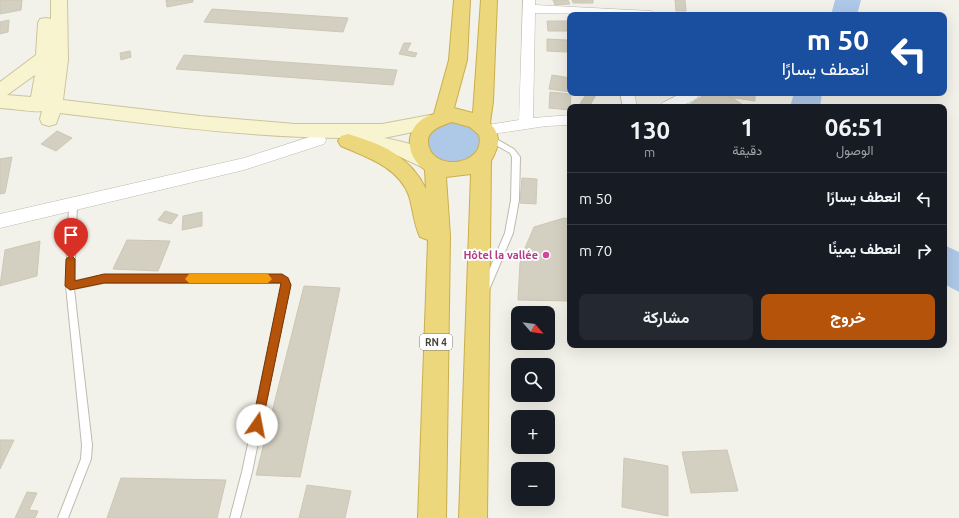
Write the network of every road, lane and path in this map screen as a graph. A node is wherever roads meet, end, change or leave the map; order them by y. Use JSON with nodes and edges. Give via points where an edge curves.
{"nodes":[{"id":1,"x":48,"y":0,"type":"edge"},
{"id":2,"x":59,"y":0,"type":"edge"},
{"id":3,"x":462,"y":0,"type":"edge"},
{"id":4,"x":489,"y":0,"type":"edge"},
{"id":5,"x":529,"y":5,"type":"edge"},
{"id":6,"x":597,"y":12,"type":"edge"},
{"id":7,"x":44,"y":57,"type":"junction"},
{"id":8,"x":60,"y":69,"type":"junction"},
{"id":9,"x":0,"y":91,"type":"edge"},
{"id":10,"x":688,"y":96,"type":"edge"},
{"id":11,"x":0,"y":101,"type":"edge"},
{"id":12,"x":673,"y":104,"type":"edge"},
{"id":13,"x":43,"y":111,"type":"junction"},
{"id":14,"x":0,"y":113,"type":"edge"},
{"id":15,"x":109,"y":113,"type":"junction"},
{"id":16,"x":436,"y":119,"type":"junction"},
{"id":17,"x":567,"y":120,"type":"edge"},
{"id":18,"x":526,"y":124,"type":"junction"},
{"id":19,"x":485,"y":131,"type":"junction"},
{"id":20,"x":319,"y":140,"type":"junction"},
{"id":21,"x":348,"y":141,"type":"junction"},
{"id":22,"x":481,"y":160,"type":"junction"},
{"id":23,"x":431,"y":164,"type":"junction"},
{"id":24,"x":73,"y":205,"type":"junction"},
{"id":25,"x":0,"y":221,"type":"edge"},
{"id":26,"x":438,"y":276,"type":"junction"},
{"id":27,"x":70,"y":286,"type":"junction"},
{"id":28,"x":478,"y":304,"type":"junction"},
{"id":29,"x":63,"y":518,"type":"edge"},
{"id":30,"x":235,"y":518,"type":"edge"},
{"id":31,"x":432,"y":518,"type":"edge"},
{"id":32,"x":474,"y":518,"type":"edge"}],
"edges":[{"from":1,"to":7,"type":"main road"},
{"from":2,"to":8,"type":"main road"},
{"from":3,"to":16,"type":"highway","via":[[458,60]]},
{"from":4,"to":19,"type":"highway"},
{"from":5,"to":6,"type":"street"},
{"from":5,"to":18,"type":"street"},
{"from":7,"to":9,"type":"main road"},
{"from":7,"to":13,"type":"main road"},
{"from":8,"to":13,"type":"main road"},
{"from":8,"to":15,"type":"main road","via":[[72,92]]},
{"from":10,"to":12,"type":"street"},
{"from":11,"to":13,"type":"main road"},
{"from":13,"to":14,"type":"main road"},
{"from":13,"to":15,"type":"main road"},
{"from":13,"to":20,"type":"main road","via":[[133,129],[251,138]]},
{"from":15,"to":16,"type":"main road","via":[[302,131],[382,131]]},
{"from":16,"to":19,"type":"highway","via":[[463,116],[473,119]]},
{"from":16,"to":23,"type":"highway","via":[[419,136],[417,144],[420,153]]},
{"from":17,"to":18,"type":"street"},
{"from":18,"to":19,"type":"street"},
{"from":19,"to":22,"type":"highway","via":[[489,146]]},
{"from":19,"to":28,"type":"lane","via":[[512,151],[516,157],[516,200],[509,233]]},
{"from":20,"to":21,"type":"main road"},
{"from":20,"to":24,"type":"street","via":[[244,164]]},
{"from":21,"to":23,"type":"main road","via":[[392,146],[417,155]]},
{"from":21,"to":26,"type":"highway","via":[[384,155],[398,163],[409,174],[423,206]]},
{"from":22,"to":23,"type":"highway","via":[[460,170],[447,170]]},
{"from":22,"to":28,"type":"highway"},
{"from":23,"to":26,"type":"highway","number":"RN 4","via":[[439,236]]},
{"from":24,"to":25,"type":"street"},
{"from":24,"to":27,"type":"lane"},
{"from":26,"to":31,"type":"highway","number":"RN 4"},
{"from":27,"to":29,"type":"lane","via":[[87,445],[86,459]]},
{"from":27,"to":30,"type":"lane","via":[[104,279],[285,281],[259,418]]},
{"from":28,"to":32,"type":"highway"}]}
